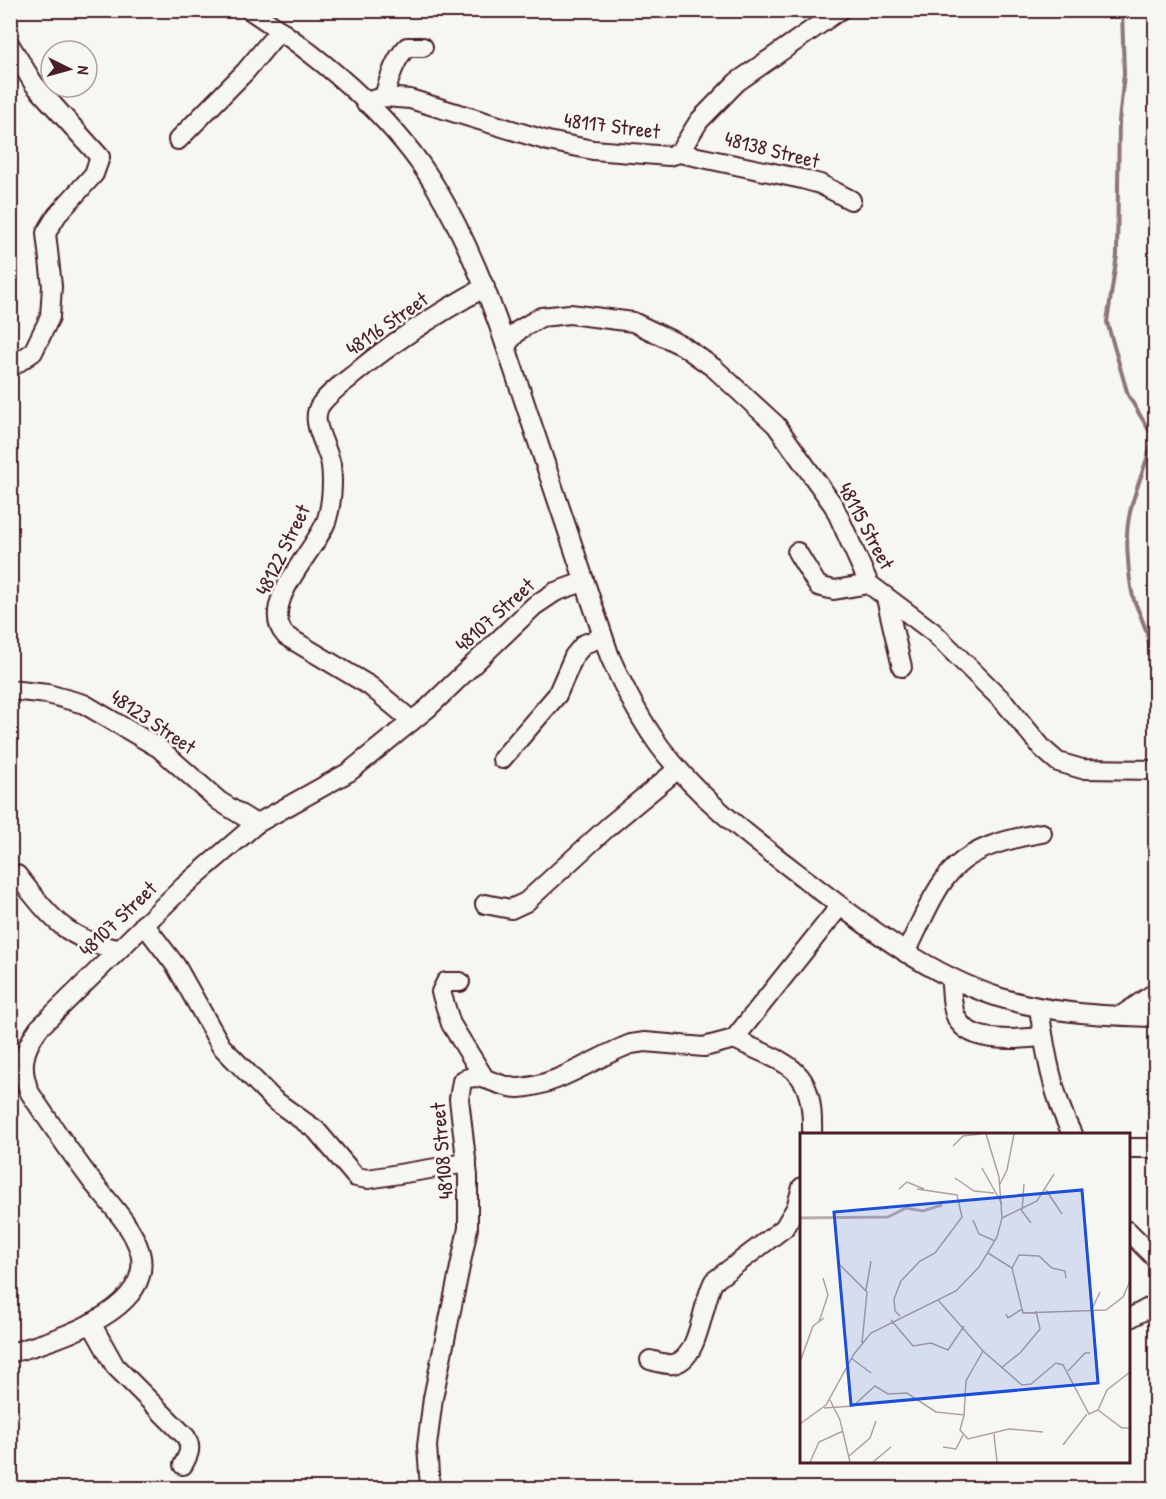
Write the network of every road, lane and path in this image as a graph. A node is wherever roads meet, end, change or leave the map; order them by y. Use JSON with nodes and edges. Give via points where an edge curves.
{"nodes":[{"id":1,"x":250,"y":10,"type":"edge"},
{"id":2,"x":840,"y":10,"type":"edge"},
{"id":3,"x":280,"y":30,"type":"junction"},
{"id":4,"x":10,"y":45,"type":"edge"},
{"id":5,"x":423,"y":47,"type":"dead end"},
{"id":6,"x":384,"y":97,"type":"junction"},
{"id":7,"x":365,"y":102,"type":"junction"},
{"id":8,"x":178,"y":140,"type":"dead end"},
{"id":9,"x":679,"y":153,"type":"junction"},
{"id":10,"x":851,"y":200,"type":"dead end"},
{"id":11,"x":485,"y":287,"type":"junction"},
{"id":12,"x":506,"y":345,"type":"junction"},
{"id":13,"x":10,"y":368,"type":"edge"},
{"id":14,"x":320,"y":404,"type":"joint"},
{"id":15,"x":797,"y":552,"type":"dead end"},
{"id":16,"x":583,"y":582,"type":"junction"},
{"id":17,"x":869,"y":584,"type":"junction"},
{"id":18,"x":886,"y":598,"type":"junction"},
{"id":19,"x":603,"y":637,"type":"junction"},
{"id":20,"x":902,"y":667,"type":"dead end"},
{"id":21,"x":10,"y":690,"type":"edge"},
{"id":22,"x":412,"y":721,"type":"junction"},
{"id":23,"x":502,"y":759,"type":"dead end"},
{"id":24,"x":678,"y":769,"type":"junction"},
{"id":25,"x":1155,"y":770,"type":"edge"},
{"id":26,"x":256,"y":824,"type":"junction"},
{"id":27,"x":1042,"y":833,"type":"dead end"},
{"id":28,"x":17,"y":875,"type":"dead end"},
{"id":29,"x":485,"y":904,"type":"dead end"},
{"id":30,"x":840,"y":906,"type":"junction"},
{"id":31,"x":144,"y":924,"type":"junction"},
{"id":32,"x":117,"y":949,"type":"junction"},
{"id":33,"x":906,"y":953,"type":"junction"},
{"id":34,"x":950,"y":977,"type":"junction"},
{"id":35,"x":460,"y":982,"type":"dead end"},
{"id":36,"x":1155,"y":992,"type":"edge"},
{"id":37,"x":1039,"y":1008,"type":"junction"},
{"id":38,"x":1122,"y":1016,"type":"junction"},
{"id":39,"x":1155,"y":1017,"type":"edge"},
{"id":40,"x":1043,"y":1037,"type":"junction"},
{"id":41,"x":734,"y":1039,"type":"junction"},
{"id":42,"x":17,"y":1062,"type":"edge"},
{"id":43,"x":485,"y":1079,"type":"junction"},
{"id":44,"x":812,"y":1133,"type":"edge"},
{"id":45,"x":1072,"y":1133,"type":"edge"},
{"id":46,"x":1130,"y":1148,"type":"edge"},
{"id":47,"x":1155,"y":1148,"type":"edge"},
{"id":48,"x":467,"y":1163,"type":"junction"},
{"id":49,"x":800,"y":1191,"type":"edge"},
{"id":50,"x":1130,"y":1233,"type":"edge"},
{"id":51,"x":1155,"y":1259,"type":"edge"},
{"id":52,"x":1155,"y":1304,"type":"edge"},
{"id":53,"x":1130,"y":1318,"type":"edge"},
{"id":54,"x":91,"y":1323,"type":"junction"},
{"id":55,"x":10,"y":1353,"type":"edge"},
{"id":56,"x":650,"y":1360,"type":"dead end"},
{"id":57,"x":183,"y":1465,"type":"dead end"},
{"id":58,"x":430,"y":1488,"type":"edge"}],
"edges":[{"from":1,"to":3,"type":"street"},
{"from":2,"to":9,"type":"street","name":"48117 Street","via":[[736,82],[699,121]]},
{"from":3,"to":7,"type":"street"},
{"from":3,"to":8,"type":"street"},
{"from":4,"to":13,"type":"street","via":[[41,93],[100,157],[94,174],[46,233],[52,286],[50,317],[33,352]]},
{"from":5,"to":6,"type":"street","via":[[407,47],[403,51]]},
{"from":6,"to":7,"type":"street","name":"48117 Street"},
{"from":6,"to":9,"type":"street","name":"48117 Street","via":[[433,105],[569,146],[642,155]]},
{"from":7,"to":11,"type":"street","via":[[434,184]]},
{"from":9,"to":10,"type":"street","name":"48138 Street","via":[[802,179]]},
{"from":11,"to":12,"type":"street"},
{"from":11,"to":14,"type":"street","name":"48116 Street","via":[[378,354]]},
{"from":12,"to":16,"type":"street"},
{"from":12,"to":17,"type":"street","name":"48115 Street","via":[[530,322],[570,314],[633,322],[683,346],[722,375],[776,425],[834,506]]},
{"from":14,"to":22,"type":"street","name":"48122 Street","via":[[317,422],[332,478],[328,518],[279,603],[280,630],[370,686]]},
{"from":15,"to":17,"type":"street","via":[[818,586],[834,590]]},
{"from":16,"to":19,"type":"street"},
{"from":16,"to":22,"type":"street","name":"48107 Street","via":[[555,592],[534,606]]},
{"from":17,"to":18,"type":"street","name":"48115 Street"},
{"from":18,"to":20,"type":"street"},
{"from":18,"to":25,"type":"street","name":"48115 Street","via":[[933,632],[1058,762],[1082,769]]},
{"from":19,"to":23,"type":"street","via":[[584,644],[574,656],[557,696]]},
{"from":19,"to":24,"type":"street","via":[[627,694],[659,747]]},
{"from":21,"to":26,"type":"street","name":"48123 Street","via":[[48,694],[84,704],[159,748],[219,801]]},
{"from":22,"to":26,"type":"street","name":"48107 Street","via":[[350,772]]},
{"from":24,"to":29,"type":"street","via":[[609,825],[526,902],[511,909]]},
{"from":24,"to":30,"type":"street","via":[[761,846]]},
{"from":26,"to":31,"type":"street","name":"48107 Street"},
{"from":27,"to":33,"type":"street","via":[[989,844],[958,862],[929,904]]},
{"from":28,"to":32,"type":"street","via":[[56,921],[78,939]]},
{"from":30,"to":33,"type":"street"},
{"from":30,"to":41,"type":"street"},
{"from":31,"to":32,"type":"street","name":"48107 Street"},
{"from":31,"to":48,"type":"street","via":[[181,974],[221,1046],[274,1100],[316,1130],[356,1177],[368,1179]]},
{"from":32,"to":42,"type":"street","name":"48107 Street","via":[[39,1028]]},
{"from":33,"to":34,"type":"street"},
{"from":34,"to":37,"type":"street","via":[[998,997]]},
{"from":34,"to":40,"type":"street","via":[[955,1014],[969,1031],[987,1037]]},
{"from":35,"to":43,"type":"street","via":[[451,980],[443,985],[443,1001],[451,1024]]},
{"from":36,"to":38,"type":"street"},
{"from":37,"to":38,"type":"street"},
{"from":37,"to":40,"type":"street"},
{"from":38,"to":39,"type":"street"},
{"from":40,"to":45,"type":"street"},
{"from":41,"to":43,"type":"street","via":[[704,1047],[631,1044],[529,1087],[506,1087]]},
{"from":41,"to":44,"type":"street","via":[[780,1061],[804,1079],[812,1100]]},
{"from":42,"to":54,"type":"street","name":"48107 Street","via":[[30,1093],[123,1220],[140,1253],[141,1269],[130,1295]]},
{"from":43,"to":48,"type":"street","name":"48108 Street","via":[[467,1077],[459,1090]]},
{"from":46,"to":47,"type":"street"},
{"from":48,"to":58,"type":"street","name":"48108 Street","via":[[468,1228],[433,1398],[427,1446]]},
{"from":49,"to":56,"type":"street","via":[[796,1208],[784,1228],[714,1281],[688,1356],[674,1364]]},
{"from":50,"to":51,"type":"street"},
{"from":52,"to":53,"type":"street"},
{"from":54,"to":55,"type":"street","name":"48107 Street"},
{"from":54,"to":57,"type":"street","via":[[115,1366],[186,1437],[190,1445]]}]}
